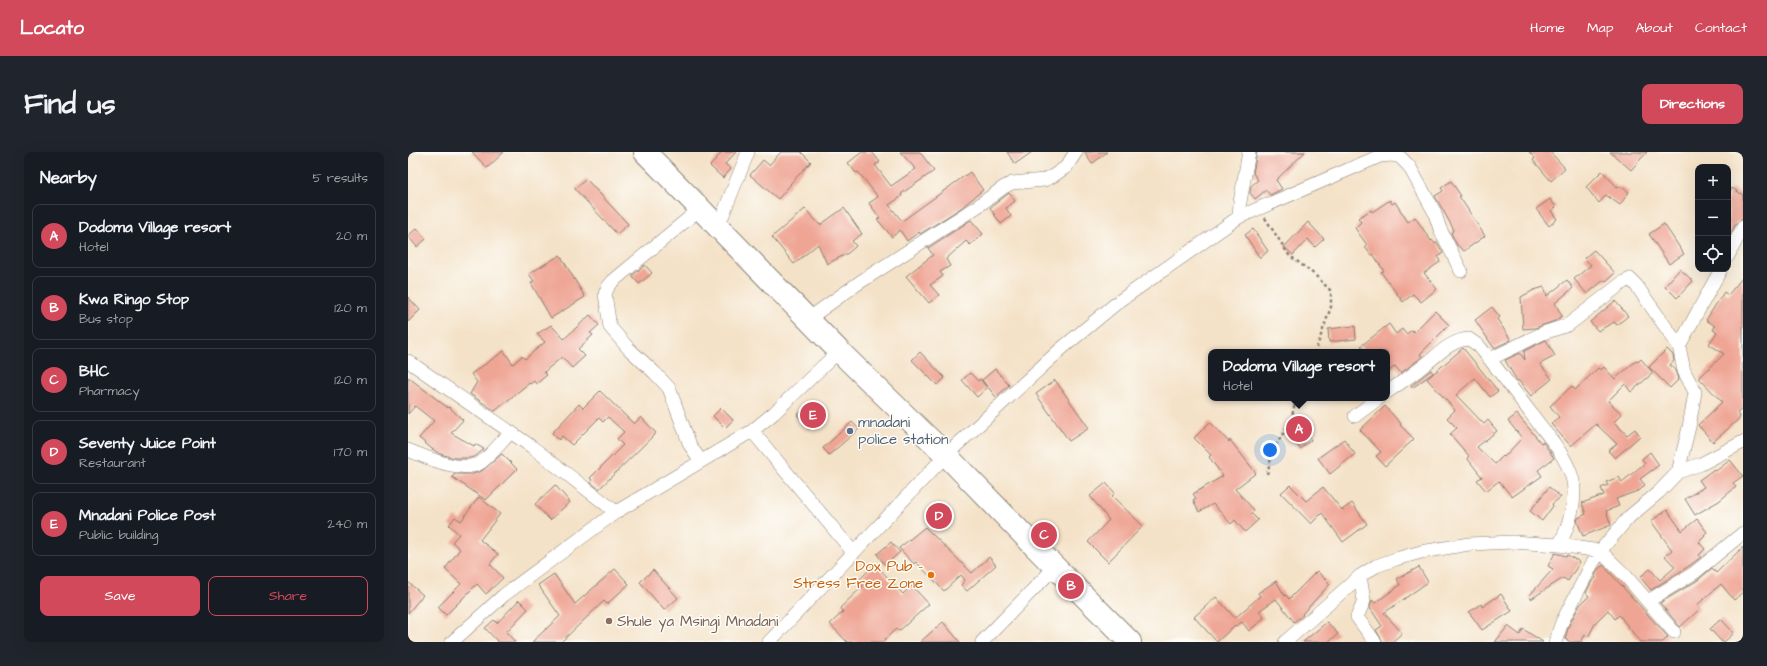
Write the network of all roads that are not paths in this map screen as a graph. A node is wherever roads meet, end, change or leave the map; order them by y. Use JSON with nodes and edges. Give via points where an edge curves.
{"nodes":[{"id":1,"x":646,"y":152,"type":"edge"},
{"id":2,"x":748,"y":152,"type":"edge"},
{"id":3,"x":1076,"y":152,"type":"edge"},
{"id":4,"x":1249,"y":152,"type":"edge"},
{"id":5,"x":701,"y":208,"type":"junction"},
{"id":6,"x":1239,"y":217,"type":"junction"},
{"id":7,"x":718,"y":227,"type":"junction"},
{"id":8,"x":1743,"y":227,"type":"edge"},
{"id":9,"x":1731,"y":250,"type":"edge"},
{"id":10,"x":1461,"y":271,"type":"dead end"},
{"id":11,"x":1719,"y":272,"type":"edge"},
{"id":12,"x":808,"y":319,"type":"junction"},
{"id":13,"x":1679,"y":346,"type":"junction"},
{"id":14,"x":839,"y":351,"type":"junction"},
{"id":15,"x":408,"y":360,"type":"edge"},
{"id":16,"x":1490,"y":360,"type":"junction"},
{"id":17,"x":1390,"y":390,"type":"edge"},
{"id":18,"x":1375,"y":401,"type":"edge"},
{"id":19,"x":1354,"y":416,"type":"dead end"},
{"id":20,"x":752,"y":431,"type":"junction"},
{"id":21,"x":510,"y":432,"type":"junction"},
{"id":22,"x":1743,"y":442,"type":"edge"},
{"id":23,"x":408,"y":450,"type":"edge"},
{"id":24,"x":946,"y":455,"type":"junction"},
{"id":25,"x":700,"y":460,"type":"junction"},
{"id":26,"x":1678,"y":472,"type":"junction"},
{"id":27,"x":616,"y":512,"type":"junction"},
{"id":28,"x":1743,"y":533,"type":"edge"},
{"id":29,"x":1559,"y":545,"type":"junction"},
{"id":30,"x":1600,"y":551,"type":"junction"},
{"id":31,"x":853,"y":552,"type":"junction"},
{"id":32,"x":1055,"y":567,"type":"junction"},
{"id":33,"x":1360,"y":576,"type":"junction"},
{"id":34,"x":1648,"y":601,"type":"junction"},
{"id":35,"x":1674,"y":632,"type":"dead end"},
{"id":36,"x":452,"y":642,"type":"edge"},
{"id":37,"x":769,"y":642,"type":"edge"},
{"id":38,"x":982,"y":642,"type":"edge"},
{"id":39,"x":1130,"y":642,"type":"edge"},
{"id":40,"x":1285,"y":642,"type":"edge"},
{"id":41,"x":1376,"y":642,"type":"edge"},
{"id":42,"x":1555,"y":642,"type":"edge"}],
"edges":[{"from":1,"to":5,"type":"highway"},
{"from":2,"to":7,"type":"street"},
{"from":3,"to":12,"type":"street","via":[[1066,167],[1053,176],[1044,180],[1012,183],[1004,187]]},
{"from":4,"to":6,"type":"street"},
{"from":5,"to":7,"type":"highway"},
{"from":5,"to":25,"type":"street","via":[[613,281],[605,294],[610,327],[668,388],[690,445]]},
{"from":6,"to":10,"type":"street","via":[[1380,156],[1392,155],[1400,157],[1409,166],[1434,211]]},
{"from":6,"to":24,"type":"street","via":[[1118,302],[1061,349]]},
{"from":7,"to":12,"type":"highway"},
{"from":8,"to":9,"type":"street"},
{"from":11,"to":13,"type":"street"},
{"from":12,"to":14,"type":"highway"},
{"from":13,"to":16,"type":"street","via":[[1630,279],[1568,325],[1543,333]]},
{"from":13,"to":26,"type":"street","via":[[1684,372],[1695,392]]},
{"from":14,"to":20,"type":"street"},
{"from":14,"to":24,"type":"highway"},
{"from":15,"to":21,"type":"street"},
{"from":16,"to":17,"type":"street","via":[[1479,346],[1469,339],[1460,339]]},
{"from":16,"to":29,"type":"street","via":[[1567,462],[1573,479],[1573,498],[1570,517]]},
{"from":18,"to":19,"type":"street"},
{"from":20,"to":25,"type":"street"},
{"from":20,"to":31,"type":"street"},
{"from":21,"to":23,"type":"street","via":[[482,462],[474,465],[450,466]]},
{"from":21,"to":27,"type":"street"},
{"from":22,"to":26,"type":"street","via":[[1701,464]]},
{"from":24,"to":31,"type":"street"},
{"from":24,"to":32,"type":"highway"},
{"from":25,"to":27,"type":"street"},
{"from":26,"to":30,"type":"street","via":[[1629,517]]},
{"from":27,"to":36,"type":"street","via":[[504,595]]},
{"from":28,"to":34,"type":"street","via":[[1694,572]]},
{"from":29,"to":30,"type":"street"},
{"from":29,"to":33,"type":"street","via":[[1513,542],[1469,544],[1396,559],[1376,566]]},
{"from":30,"to":34,"type":"street"},
{"from":30,"to":42,"type":"street","via":[[1562,622]]},
{"from":31,"to":37,"type":"street"},
{"from":32,"to":38,"type":"street"},
{"from":32,"to":39,"type":"highway"},
{"from":33,"to":40,"type":"street"},
{"from":33,"to":41,"type":"street","via":[[1364,601],[1356,618]]},
{"from":34,"to":35,"type":"street"}]}
